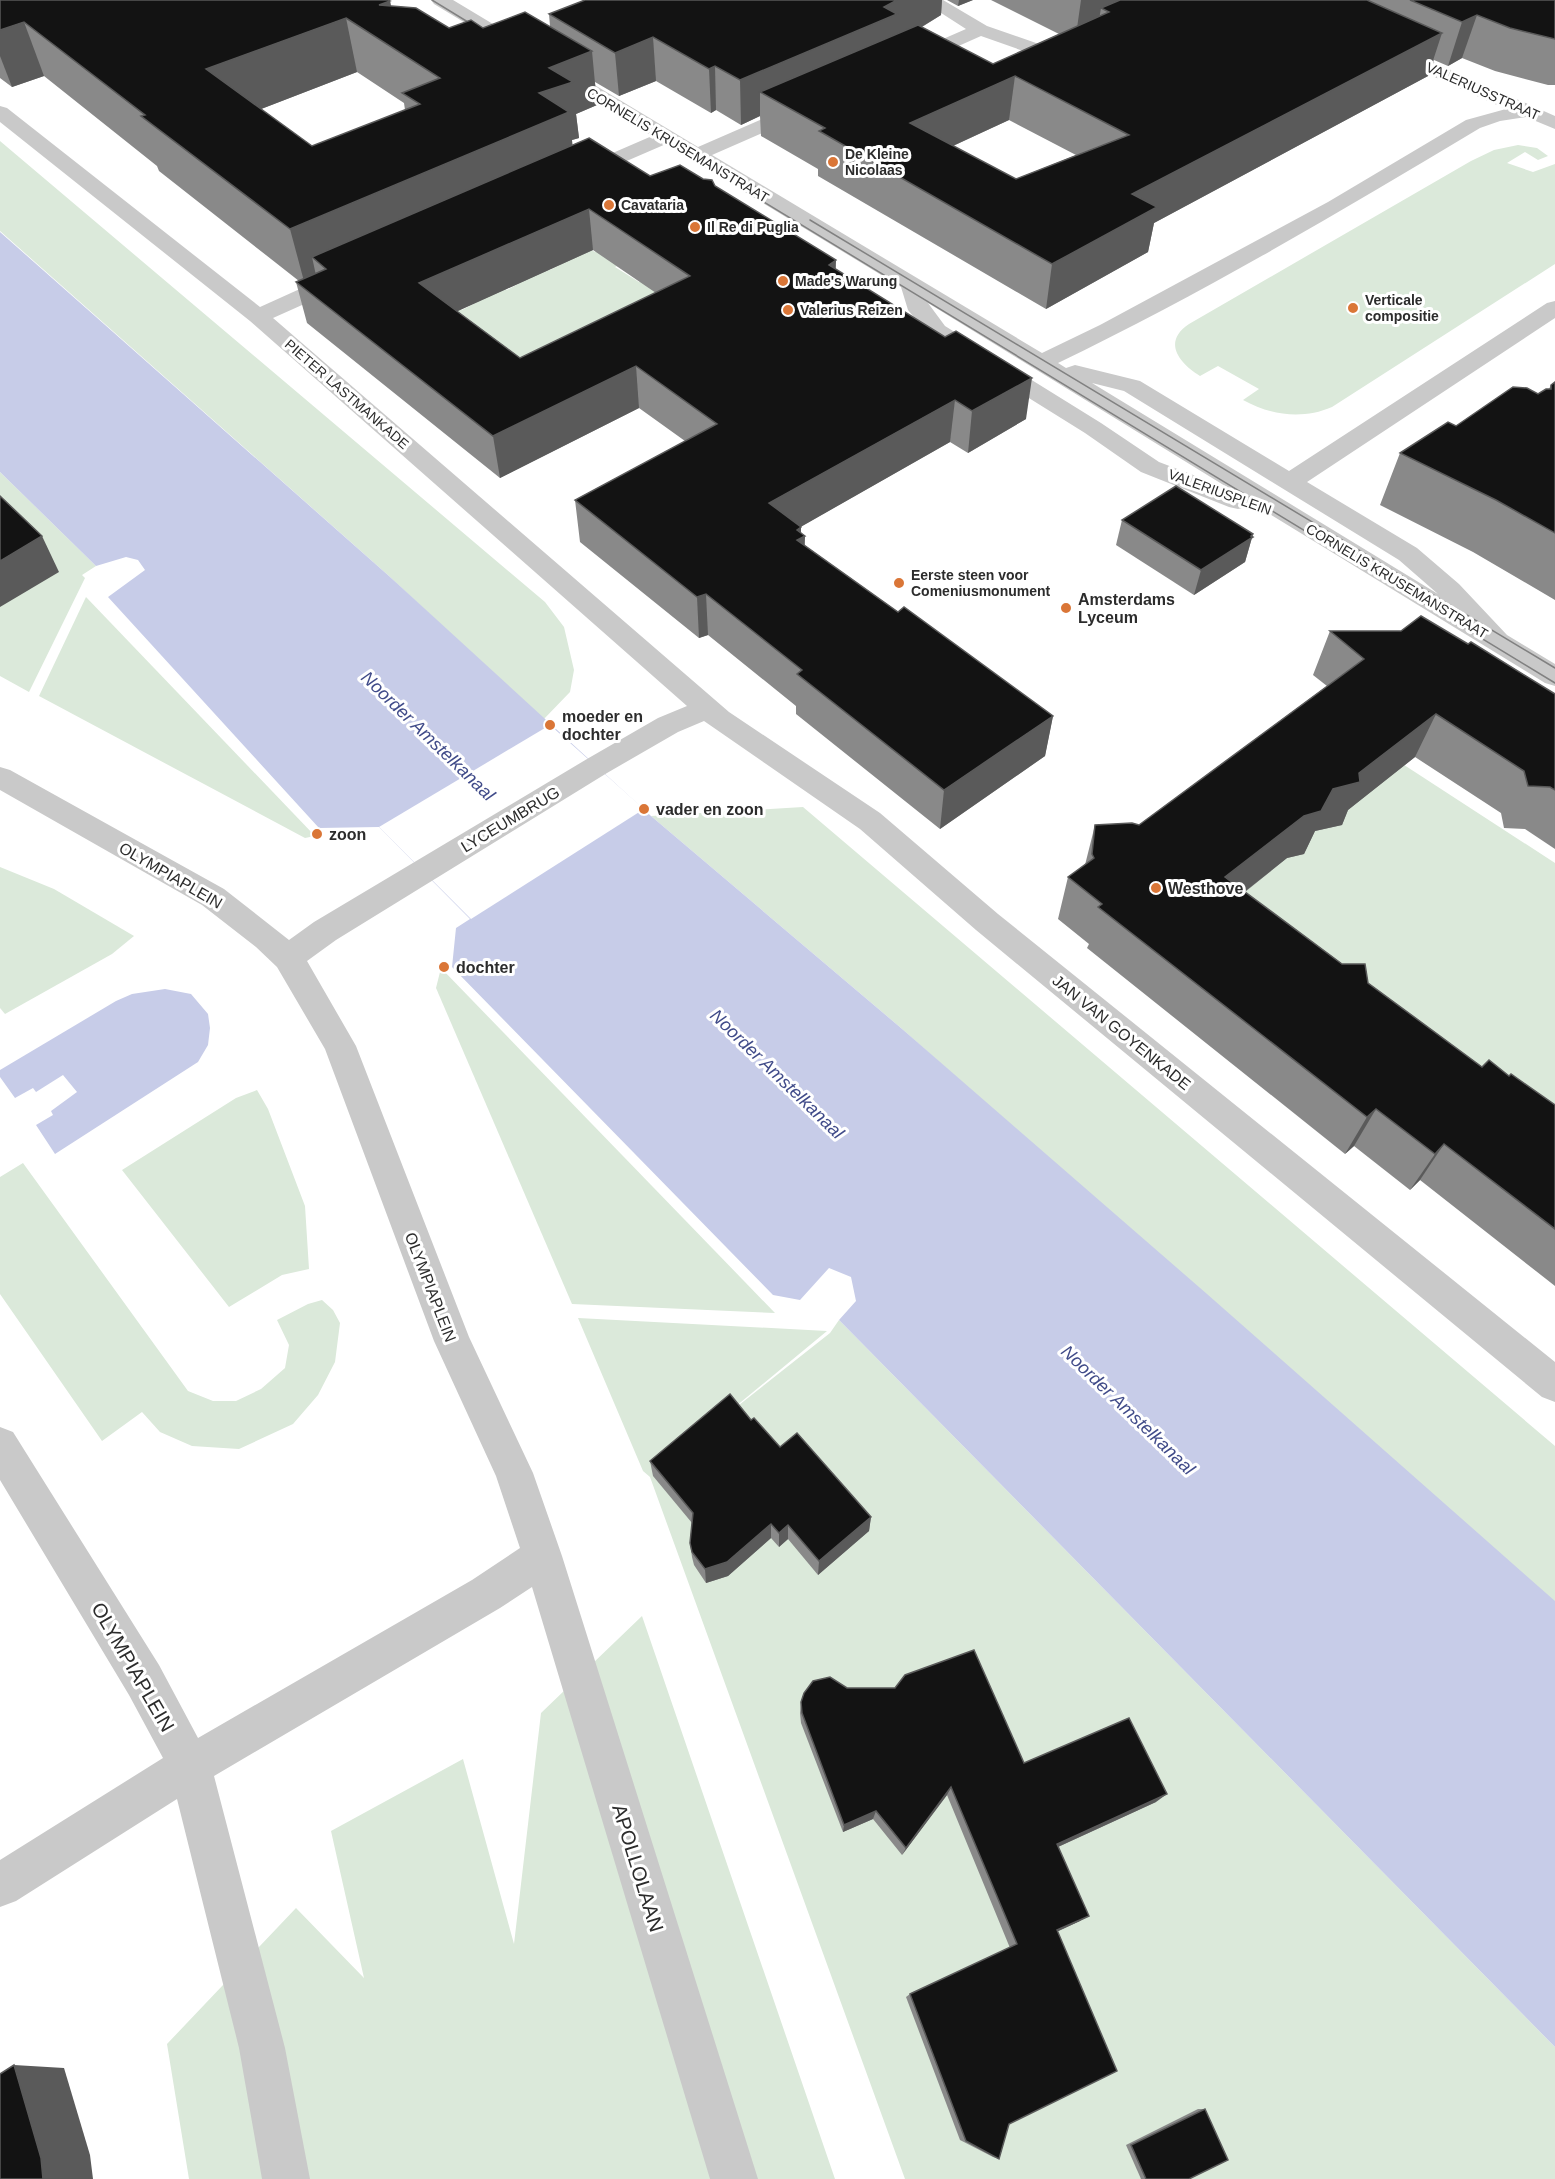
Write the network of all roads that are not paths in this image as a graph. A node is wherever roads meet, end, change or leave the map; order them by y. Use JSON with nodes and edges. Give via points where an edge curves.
{"nodes":[{"id":1,"x":440,"y":0,"type":"edge"},
{"id":2,"x":930,"y":0,"type":"edge"},
{"id":3,"x":980,"y":30,"type":"junction"},
{"id":4,"x":1093,"y":44,"type":"edge"},
{"id":5,"x":1377,"y":44,"type":"edge"},
{"id":6,"x":892,"y":68,"type":"edge"},
{"id":7,"x":819,"y":101,"type":"edge"},
{"id":8,"x":1529,"y":111,"type":"junction"},
{"id":9,"x":0,"y":112,"type":"edge"},
{"id":10,"x":1555,"y":123,"type":"edge"},
{"id":11,"x":666,"y":137,"type":"junction"},
{"id":12,"x":696,"y":155,"type":"junction"},
{"id":13,"x":562,"y":182,"type":"edge"},
{"id":14,"x":356,"y":273,"type":"edge"},
{"id":15,"x":911,"y":284,"type":"junction"},
{"id":16,"x":1555,"y":309,"type":"edge"},
{"id":17,"x":258,"y":316,"type":"junction"},
{"id":18,"x":1041,"y":362,"type":"junction"},
{"id":19,"x":1288,"y":483,"type":"junction"},
{"id":20,"x":1297,"y":520,"type":"junction"},
{"id":21,"x":1497,"y":642,"type":"junction"},
{"id":22,"x":1555,"y":676,"type":"edge"},
{"id":23,"x":683,"y":688,"type":"joint"},
{"id":24,"x":707,"y":709,"type":"junction"},
{"id":25,"x":0,"y":777,"type":"edge"},
{"id":26,"x":288,"y":958,"type":"junction"},
{"id":27,"x":1555,"y":1385,"type":"edge"},
{"id":28,"x":0,"y":1445,"type":"edge"},
{"id":29,"x":542,"y":1556,"type":"junction"},
{"id":30,"x":190,"y":1766,"type":"junction"},
{"id":31,"x":0,"y":1885,"type":"edge"},
{"id":32,"x":286,"y":2179,"type":"edge"},
{"id":33,"x":734,"y":2179,"type":"edge"}],
"edges":[{"from":1,"to":11,"type":"street","name":"CORNELIS KRUSEMANSTRAAT"},
{"from":2,"to":3,"type":"street"},
{"from":3,"to":4,"type":"street","via":[[1060,58]]},
{"from":3,"to":6,"type":"street"},
{"from":5,"to":8,"type":"street","name":"VALERIUSSTRAAT"},
{"from":7,"to":12,"type":"street"},
{"from":8,"to":10,"type":"street","name":"VALERIUSSTRAAT"},
{"from":8,"to":18,"type":"street","via":[[1473,124],[1305,223]]},
{"from":9,"to":17,"type":"street","name":"PIETER LASTMANKADE"},
{"from":11,"to":12,"type":"street","name":"CORNELIS KRUSEMANSTRAAT"},
{"from":11,"to":13,"type":"street"},
{"from":12,"to":15,"type":"street","name":"CORNELIS KRUSEMANSTRAAT"},
{"from":14,"to":17,"type":"street"},
{"from":15,"to":18,"type":"street","name":"CORNELIS KRUSEMANSTRAAT"},
{"from":15,"to":20,"type":"street","name":"VALERIUSPLEIN","via":[[919,310],[937,331],[1150,467]]},
{"from":16,"to":19,"type":"street","name":"VALERIUSPLEIN"},
{"from":17,"to":23,"type":"street","name":"PIETER LASTMANKADE"},
{"from":18,"to":19,"type":"street","name":"VALERIUSPLEIN","via":[[1132,387]]},
{"from":18,"to":20,"type":"street","name":"VALERIUSPLEIN"},
{"from":19,"to":21,"type":"street","via":[[1408,554],[1450,590]]},
{"from":20,"to":21,"type":"street","name":"CORNELIS KRUSEMANSTRAAT"},
{"from":21,"to":22,"type":"street","name":"CORNELIS KRUSEMANSTRAAT"},
{"from":23,"to":24,"type":"street","name":"JAN VAN GOYENKADE"},
{"from":24,"to":26,"type":"street","name":"LYCEUMBRUG","via":[[668,725],[597,766],[325,931]]},
{"from":24,"to":27,"type":"street","name":"JAN VAN GOYENKADE","via":[[870,821],[987,922]]},
{"from":25,"to":26,"type":"street","name":"OLYMPIAPLEIN","via":[[213,897]]},
{"from":26,"to":29,"type":"street","name":"OLYMPIAPLEIN","via":[[340,1046],[452,1341],[514,1473]]},
{"from":28,"to":30,"type":"street","name":"OLYMPIAPLEIN","via":[[144,1680]]},
{"from":29,"to":30,"type":"street","via":[[486,1594]]},
{"from":29,"to":33,"type":"street","name":"APOLLOLAAN"},
{"from":30,"to":31,"type":"street"},
{"from":30,"to":32,"type":"street","via":[[262,2048]]}]}
